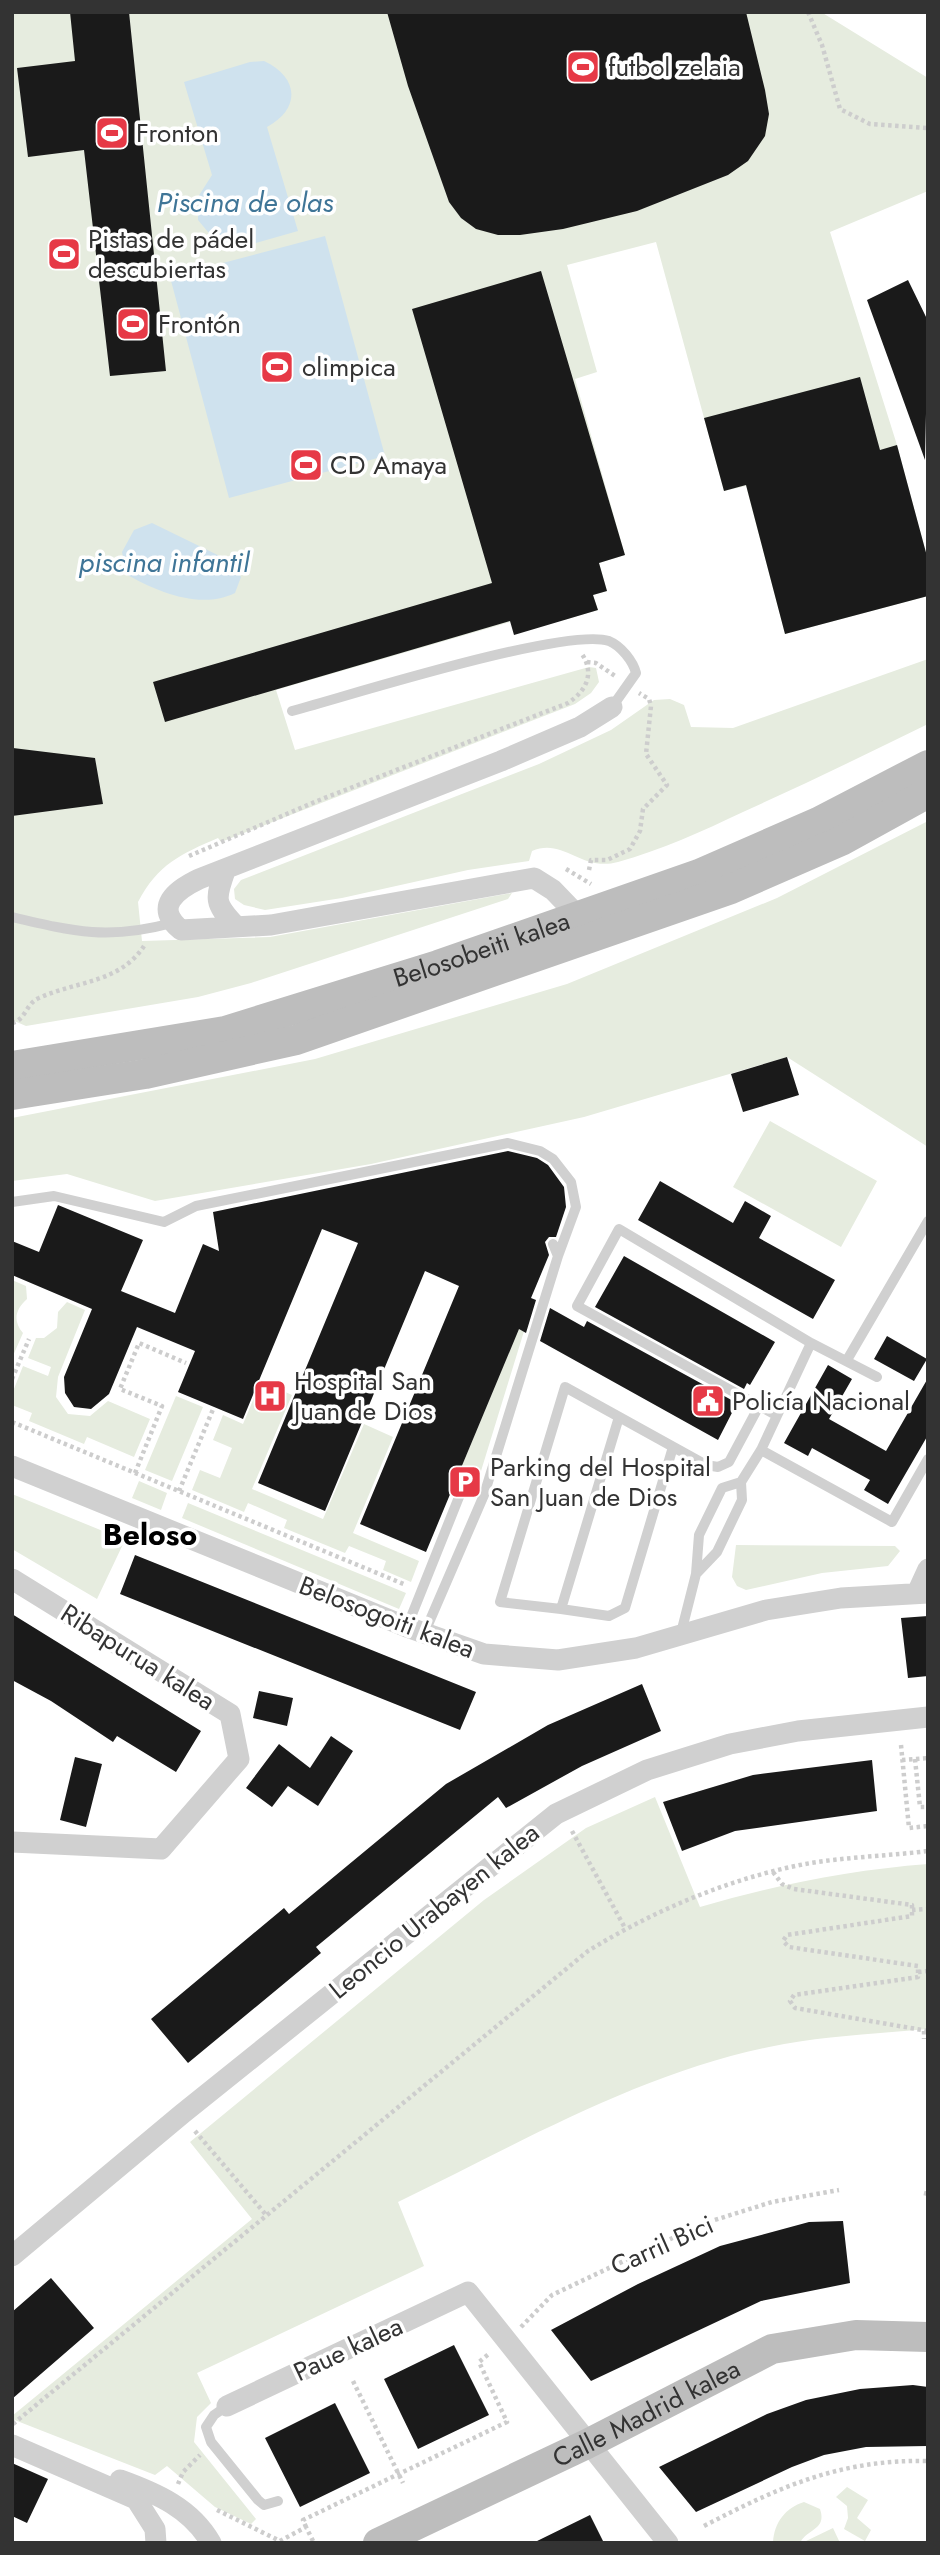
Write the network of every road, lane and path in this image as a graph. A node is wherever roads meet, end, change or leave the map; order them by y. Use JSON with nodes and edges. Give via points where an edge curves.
{"nodes":[{"id":1,"x":808,"y":12,"type":"edge"},
{"id":2,"x":928,"y":128,"type":"edge"},
{"id":3,"x":573,"y":640,"type":"junction"},
{"id":4,"x":652,"y":706,"type":"dead end"},
{"id":5,"x":612,"y":707,"type":"joint"},
{"id":6,"x":292,"y":711,"type":"dead end"},
{"id":7,"x":928,"y":765,"type":"edge"},
{"id":8,"x":928,"y":793,"type":"edge"},
{"id":9,"x":180,"y":860,"type":"dead end"},
{"id":10,"x":589,"y":870,"type":"dead end"},
{"id":11,"x":225,"y":871,"type":"junction"},
{"id":12,"x":12,"y":917,"type":"edge"},
{"id":13,"x":579,"y":917,"type":"junction"},
{"id":14,"x":172,"y":923,"type":"junction"},
{"id":15,"x":235,"y":925,"type":"junction"},
{"id":16,"x":146,"y":942,"type":"dead end"},
{"id":17,"x":12,"y":1023,"type":"edge"},
{"id":18,"x":12,"y":1066,"type":"edge"},
{"id":19,"x":12,"y":1095,"type":"edge"},
{"id":20,"x":12,"y":1202,"type":"edge"},
{"id":21,"x":928,"y":1221,"type":"edge"},
{"id":22,"x":553,"y":1244,"type":"dead end"},
{"id":23,"x":558,"y":1256,"type":"junction"},
{"id":24,"x":29,"y":1339,"type":"dead end"},
{"id":25,"x":811,"y":1343,"type":"junction"},
{"id":26,"x":847,"y":1360,"type":"junction"},
{"id":27,"x":186,"y":1363,"type":"dead end"},
{"id":28,"x":877,"y":1377,"type":"dead end"},
{"id":29,"x":12,"y":1379,"type":"edge"},
{"id":30,"x":759,"y":1406,"type":"junction"},
{"id":31,"x":214,"y":1408,"type":"dead end"},
{"id":32,"x":776,"y":1415,"type":"junction"},
{"id":33,"x":619,"y":1417,"type":"junction"},
{"id":34,"x":12,"y":1422,"type":"edge"},
{"id":35,"x":673,"y":1447,"type":"junction"},
{"id":36,"x":761,"y":1450,"type":"junction"},
{"id":37,"x":928,"y":1459,"type":"edge"},
{"id":38,"x":12,"y":1466,"type":"edge"},
{"id":39,"x":135,"y":1473,"type":"junction"},
{"id":40,"x":465,"y":1482,"type":"dead end"},
{"id":41,"x":741,"y":1482,"type":"junction"},
{"id":42,"x":179,"y":1492,"type":"junction"},
{"id":43,"x":928,"y":1569,"type":"edge"},
{"id":44,"x":696,"y":1574,"type":"junction"},
{"id":45,"x":12,"y":1579,"type":"edge"},
{"id":46,"x":406,"y":1586,"type":"dead end"},
{"id":47,"x":923,"y":1593,"type":"edge"},
{"id":48,"x":561,"y":1609,"type":"junction"},
{"id":49,"x":416,"y":1630,"type":"junction"},
{"id":50,"x":681,"y":1633,"type":"junction"},
{"id":51,"x":928,"y":1717,"type":"edge"},
{"id":52,"x":901,"y":1745,"type":"dead end"},
{"id":53,"x":928,"y":1758,"type":"edge"},
{"id":54,"x":915,"y":1759,"type":"junction"},
{"id":55,"x":902,"y":1760,"type":"junction"},
{"id":56,"x":928,"y":1807,"type":"edge"},
{"id":57,"x":928,"y":1826,"type":"edge"},
{"id":58,"x":571,"y":1830,"type":"dead end"},
{"id":59,"x":12,"y":1842,"type":"edge"},
{"id":60,"x":928,"y":1851,"type":"edge"},
{"id":61,"x":773,"y":1872,"type":"junction"},
{"id":62,"x":928,"y":1909,"type":"edge"},
{"id":63,"x":912,"y":1910,"type":"junction"},
{"id":64,"x":625,"y":1928,"type":"junction"},
{"id":65,"x":928,"y":1971,"type":"edge"},
{"id":66,"x":918,"y":1972,"type":"junction"},
{"id":67,"x":926,"y":2031,"type":"edge"},
{"id":68,"x":924,"y":2039,"type":"dead end"},
{"id":69,"x":195,"y":2130,"type":"dead end"},
{"id":70,"x":839,"y":2190,"type":"dead end"},
{"id":71,"x":267,"y":2216,"type":"junction"},
{"id":72,"x":12,"y":2256,"type":"edge"},
{"id":73,"x":928,"y":2337,"type":"edge"},
{"id":74,"x":505,"y":2341,"type":"junction"},
{"id":75,"x":353,"y":2381,"type":"dead end"},
{"id":76,"x":227,"y":2406,"type":"joint"},
{"id":77,"x":13,"y":2425,"type":"edge"},
{"id":78,"x":587,"y":2444,"type":"junction"},
{"id":79,"x":12,"y":2445,"type":"edge"},
{"id":80,"x":201,"y":2455,"type":"dead end"},
{"id":81,"x":928,"y":2461,"type":"edge"},
{"id":82,"x":77,"y":2471,"type":"junction"},
{"id":83,"x":399,"y":2474,"type":"junction"},
{"id":84,"x":403,"y":2483,"type":"dead end"},
{"id":85,"x":188,"y":2488,"type":"dead end"},
{"id":86,"x":173,"y":2489,"type":"junction"},
{"id":87,"x":278,"y":2501,"type":"dead end"},
{"id":88,"x":206,"y":2502,"type":"dead end"},
{"id":89,"x":704,"y":2526,"type":"dead end"},
{"id":90,"x":306,"y":2527,"type":"junction"},
{"id":91,"x":156,"y":2543,"type":"edge"},
{"id":92,"x":211,"y":2543,"type":"edge"},
{"id":93,"x":314,"y":2543,"type":"edge"},
{"id":94,"x":378,"y":2543,"type":"edge"},
{"id":95,"x":668,"y":2543,"type":"edge"}],
"edges":[{"from":1,"to":2,"type":"path","via":[[839,109],[870,124]]},
{"from":3,"to":5,"type":"lane","via":[[610,642],[634,666],[636,673]]},
{"from":3,"to":6,"type":"lane"},
{"from":3,"to":9,"type":"path","via":[[589,673],[583,690],[568,703]]},
{"from":4,"to":10,"type":"path","via":[[646,754],[667,785],[643,809],[640,831],[630,849],[607,860],[591,860]]},
{"from":5,"to":11,"type":"street","via":[[580,727],[501,761]]},
{"from":7,"to":13,"type":"main road","name":"Belosobeiti kalea","via":[[764,848]]},
{"from":8,"to":19,"type":"main road","name":"Belosobeiti kalea","via":[[841,841],[732,889],[310,1035],[145,1074]]},
{"from":11,"to":14,"type":"street","via":[[177,890],[170,899]]},
{"from":11,"to":15,"type":"street","via":[[216,895],[221,910]]},
{"from":12,"to":14,"type":"lane","via":[[78,933],[140,931]]},
{"from":13,"to":15,"type":"street","via":[[534,878],[271,925]]},
{"from":13,"to":18,"type":"main road","name":"Belosobeiti kalea","via":[[225,1031]]},
{"from":14,"to":15,"type":"street","via":[[181,930],[199,931]]},
{"from":16,"to":17,"type":"path","via":[[119,971],[36,998],[18,1022]]},
{"from":20,"to":23,"type":"lane","via":[[54,1196],[164,1222],[196,1206],[508,1143],[553,1159],[571,1182],[576,1207]]},
{"from":21,"to":26,"type":"lane"},
{"from":22,"to":23,"type":"lane"},
{"from":23,"to":49,"type":"lane","via":[[484,1495]]},
{"from":24,"to":29,"type":"path"},
{"from":25,"to":26,"type":"lane"},
{"from":25,"to":30,"type":"lane","via":[[619,1229],[577,1306]]},
{"from":25,"to":32,"type":"lane"},
{"from":26,"to":28,"type":"lane"},
{"from":27,"to":39,"type":"path","via":[[139,1343],[120,1388],[162,1406]]},
{"from":30,"to":32,"type":"lane"},
{"from":30,"to":35,"type":"lane","via":[[729,1462],[705,1465]]},
{"from":31,"to":42,"type":"path"},
{"from":32,"to":36,"type":"lane"},
{"from":33,"to":35,"type":"lane"},
{"from":33,"to":48,"type":"lane"},
{"from":33,"to":48,"type":"lane","via":[[565,1387],[500,1602]]},
{"from":34,"to":39,"type":"path"},
{"from":35,"to":48,"type":"lane","via":[[625,1608],[609,1616]]},
{"from":36,"to":37,"type":"lane","via":[[892,1522]]},
{"from":36,"to":41,"type":"lane"},
{"from":38,"to":49,"type":"street","name":"Belosogoiti kalea"},
{"from":39,"to":42,"type":"path"},
{"from":40,"to":49,"type":"lane"},
{"from":41,"to":44,"type":"lane","via":[[742,1500],[717,1552]]},
{"from":41,"to":44,"type":"lane","via":[[722,1488],[710,1510],[699,1535]]},
{"from":42,"to":46,"type":"path"},
{"from":43,"to":47,"type":"street","name":"Belosogoiti kalea"},
{"from":44,"to":50,"type":"lane"},
{"from":45,"to":59,"type":"street","name":"Ribapurua kalea","via":[[230,1714],[239,1759],[161,1849]]},
{"from":47,"to":50,"type":"street","name":"Belosogoiti kalea","via":[[841,1598],[765,1610]]},
{"from":49,"to":50,"type":"street","name":"Belosogoiti kalea","via":[[484,1654],[558,1660],[636,1648]]},
{"from":51,"to":72,"type":"street","name":"Leoncio Urabayen kalea","via":[[798,1731],[730,1744],[647,1770],[556,1814],[181,2114]]},
{"from":52,"to":55,"type":"path"},
{"from":53,"to":54,"type":"path"},
{"from":54,"to":55,"type":"path"},
{"from":54,"to":56,"type":"path","via":[[920,1807]]},
{"from":55,"to":57,"type":"path","via":[[909,1828]]},
{"from":58,"to":64,"type":"path"},
{"from":60,"to":61,"type":"path"},
{"from":61,"to":63,"type":"path","via":[[782,1884],[794,1889],[912,1905]]},
{"from":61,"to":64,"type":"path","via":[[696,1895]]},
{"from":62,"to":63,"type":"path"},
{"from":63,"to":66,"type":"path","via":[[912,1916],[787,1935],[783,1941],[789,1947],[918,1966]]},
{"from":64,"to":71,"type":"path","via":[[588,1951]]},
{"from":65,"to":66,"type":"path"},
{"from":66,"to":67,"type":"path","via":[[918,1976],[794,1995],[790,2001],[795,2008]]},
{"from":67,"to":68,"type":"path"},
{"from":69,"to":71,"type":"path"},
{"from":70,"to":74,"type":"path","name":"Carril Bici","via":[[772,2202],[681,2234],[552,2295]]},
{"from":71,"to":77,"type":"path"},
{"from":73,"to":78,"type":"main road","name":"Calle Madrid kalea","via":[[856,2336],[772,2349]]},
{"from":74,"to":76,"type":"street","name":"Paue kalea","via":[[468,2292]]},
{"from":74,"to":78,"type":"street"},
{"from":74,"to":83,"type":"path","via":[[478,2362],[507,2421]]},
{"from":75,"to":83,"type":"path"},
{"from":76,"to":87,"type":"lane","via":[[206,2427],[211,2442],[258,2500],[264,2505]]},
{"from":78,"to":94,"type":"main road","name":"Calle Madrid kalea"},
{"from":78,"to":95,"type":"street"},
{"from":79,"to":82,"type":"street"},
{"from":80,"to":86,"type":"path"},
{"from":81,"to":89,"type":"path","via":[[885,2461],[829,2470]]},
{"from":82,"to":86,"type":"street"},
{"from":82,"to":91,"type":"street","via":[[136,2499],[155,2529]]},
{"from":83,"to":84,"type":"path"},
{"from":83,"to":90,"type":"path","via":[[303,2520]]},
{"from":85,"to":86,"type":"path"},
{"from":86,"to":92,"type":"street"},
{"from":88,"to":90,"type":"path","via":[[280,2541]]},
{"from":90,"to":93,"type":"path"}]}
